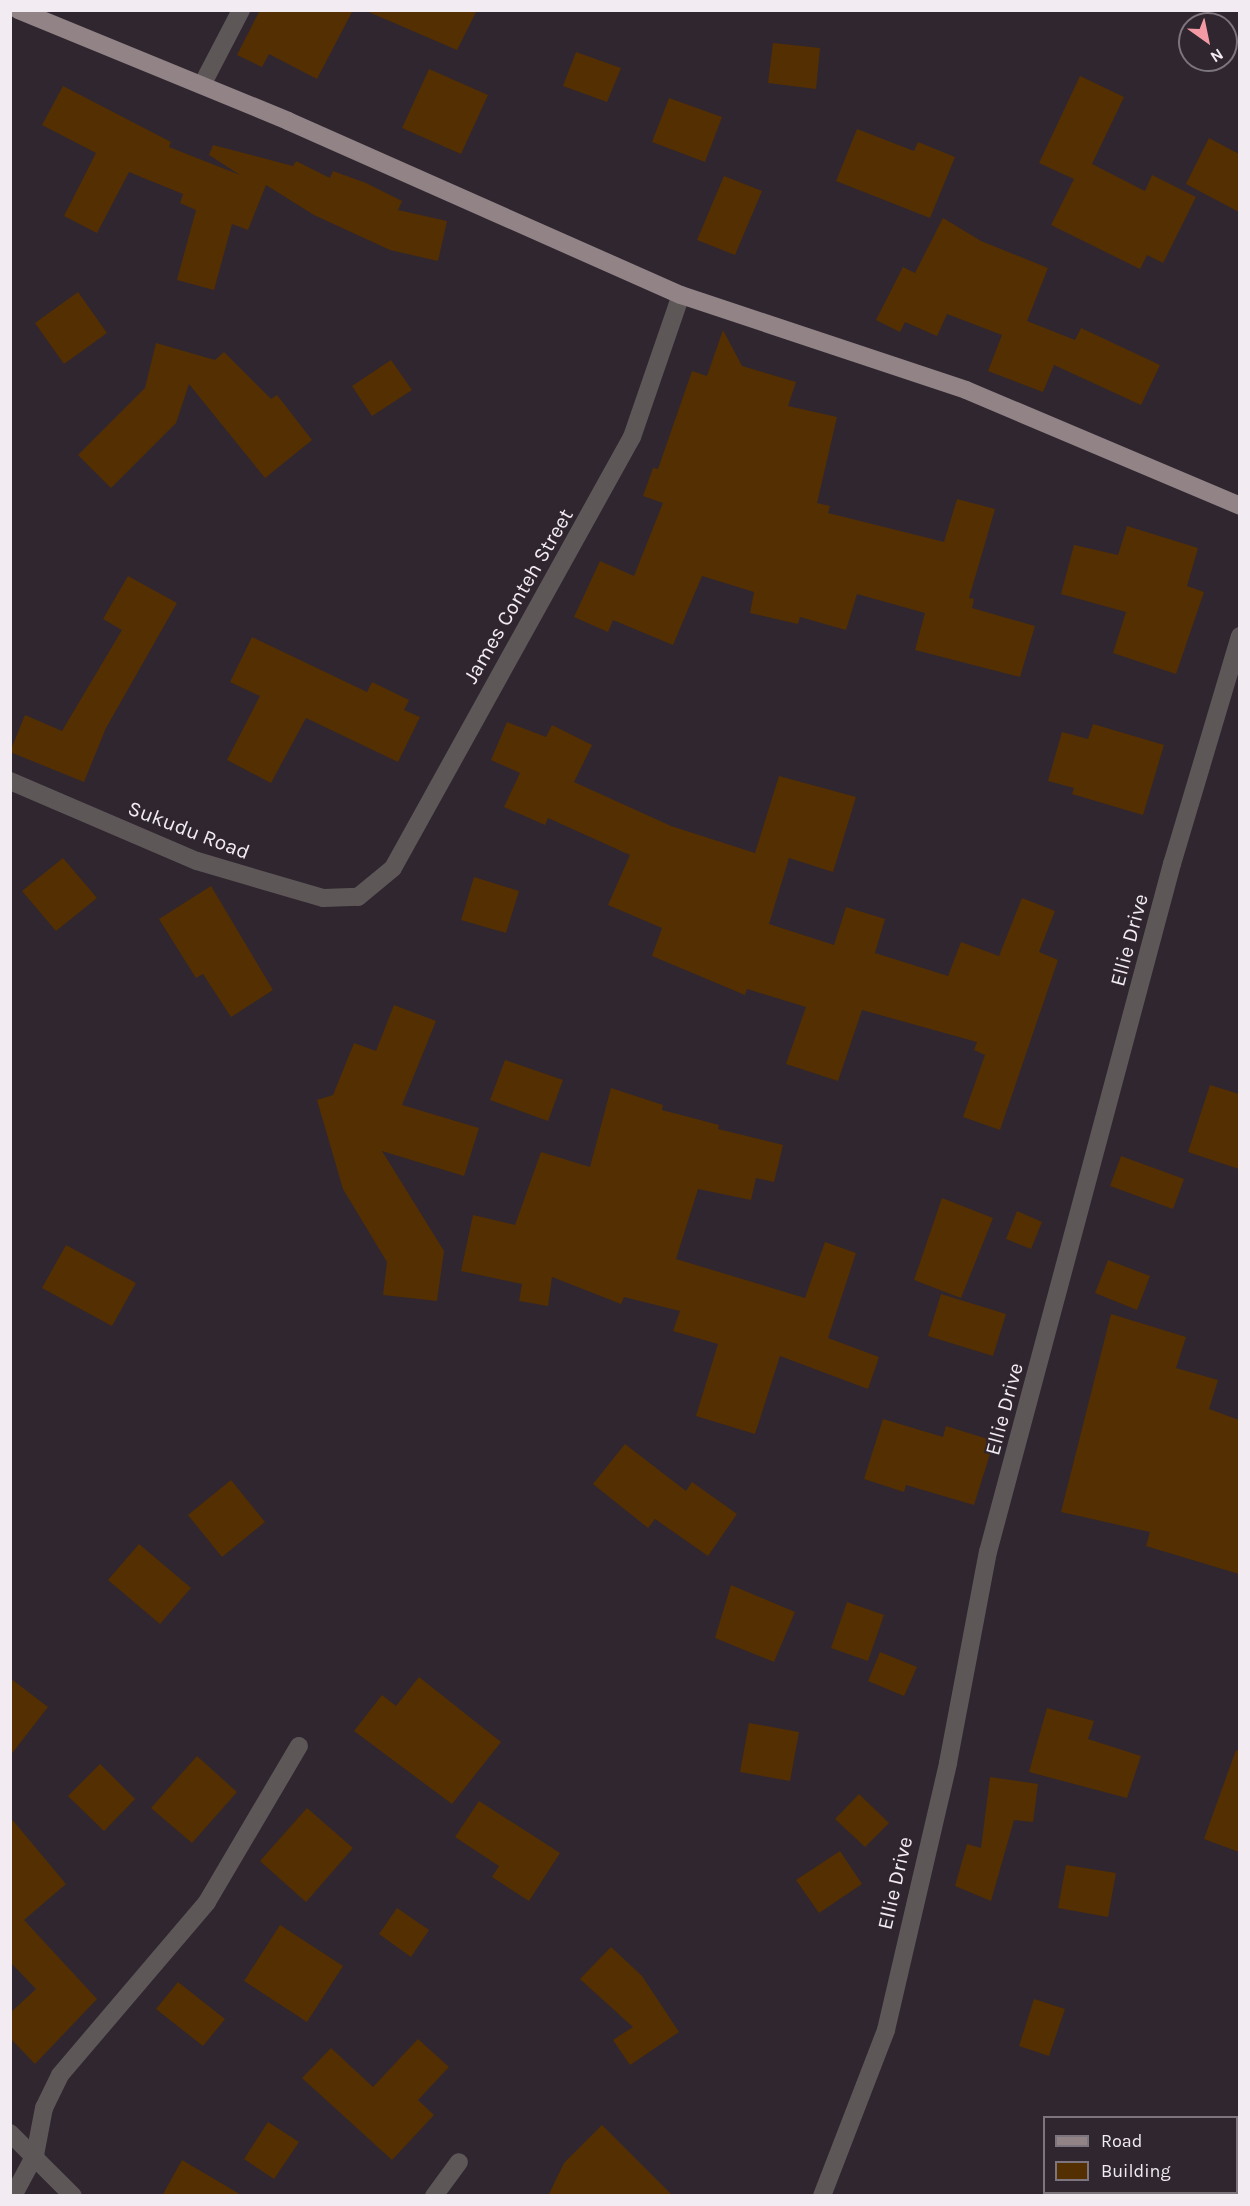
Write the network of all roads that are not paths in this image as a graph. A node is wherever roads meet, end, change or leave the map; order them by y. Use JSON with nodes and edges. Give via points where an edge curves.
{"nodes":[{"id":1,"x":18,"y":10,"type":"edge"},
{"id":2,"x":241,"y":10,"type":"edge"},
{"id":3,"x":202,"y":85,"type":"junction"},
{"id":4,"x":681,"y":295,"type":"junction"},
{"id":5,"x":1239,"y":507,"type":"edge"},
{"id":6,"x":1239,"y":636,"type":"edge"},
{"id":7,"x":10,"y":781,"type":"edge"},
{"id":8,"x":358,"y":897,"type":"joint"},
{"id":9,"x":299,"y":1746,"type":"dead end"},
{"id":10,"x":10,"y":2133,"type":"edge"},
{"id":11,"x":35,"y":2156,"type":"junction"},
{"id":12,"x":459,"y":2162,"type":"dead end"},
{"id":13,"x":13,"y":2196,"type":"edge"},
{"id":14,"x":73,"y":2196,"type":"edge"},
{"id":15,"x":434,"y":2196,"type":"edge"},
{"id":16,"x":822,"y":2196,"type":"edge"}],
"edges":[{"from":1,"to":3,"type":"main road"},
{"from":2,"to":3,"type":"street"},
{"from":3,"to":4,"type":"main road"},
{"from":4,"to":5,"type":"main road","via":[[966,390]]},
{"from":4,"to":8,"type":"street","name":"James Conteh Street","via":[[632,436],[393,868]]},
{"from":6,"to":16,"type":"street","name":"Ellie Drive","via":[[1172,864],[988,1552],[948,1763],[886,2030]]},
{"from":7,"to":8,"type":"street","name":"Sukudu Road","via":[[197,861],[323,898]]},
{"from":9,"to":11,"type":"street","via":[[280,1786],[207,1902],[60,2075],[44,2108]]},
{"from":10,"to":11,"type":"street"},
{"from":11,"to":13,"type":"street"},
{"from":11,"to":14,"type":"street"},
{"from":12,"to":15,"type":"street"}]}
